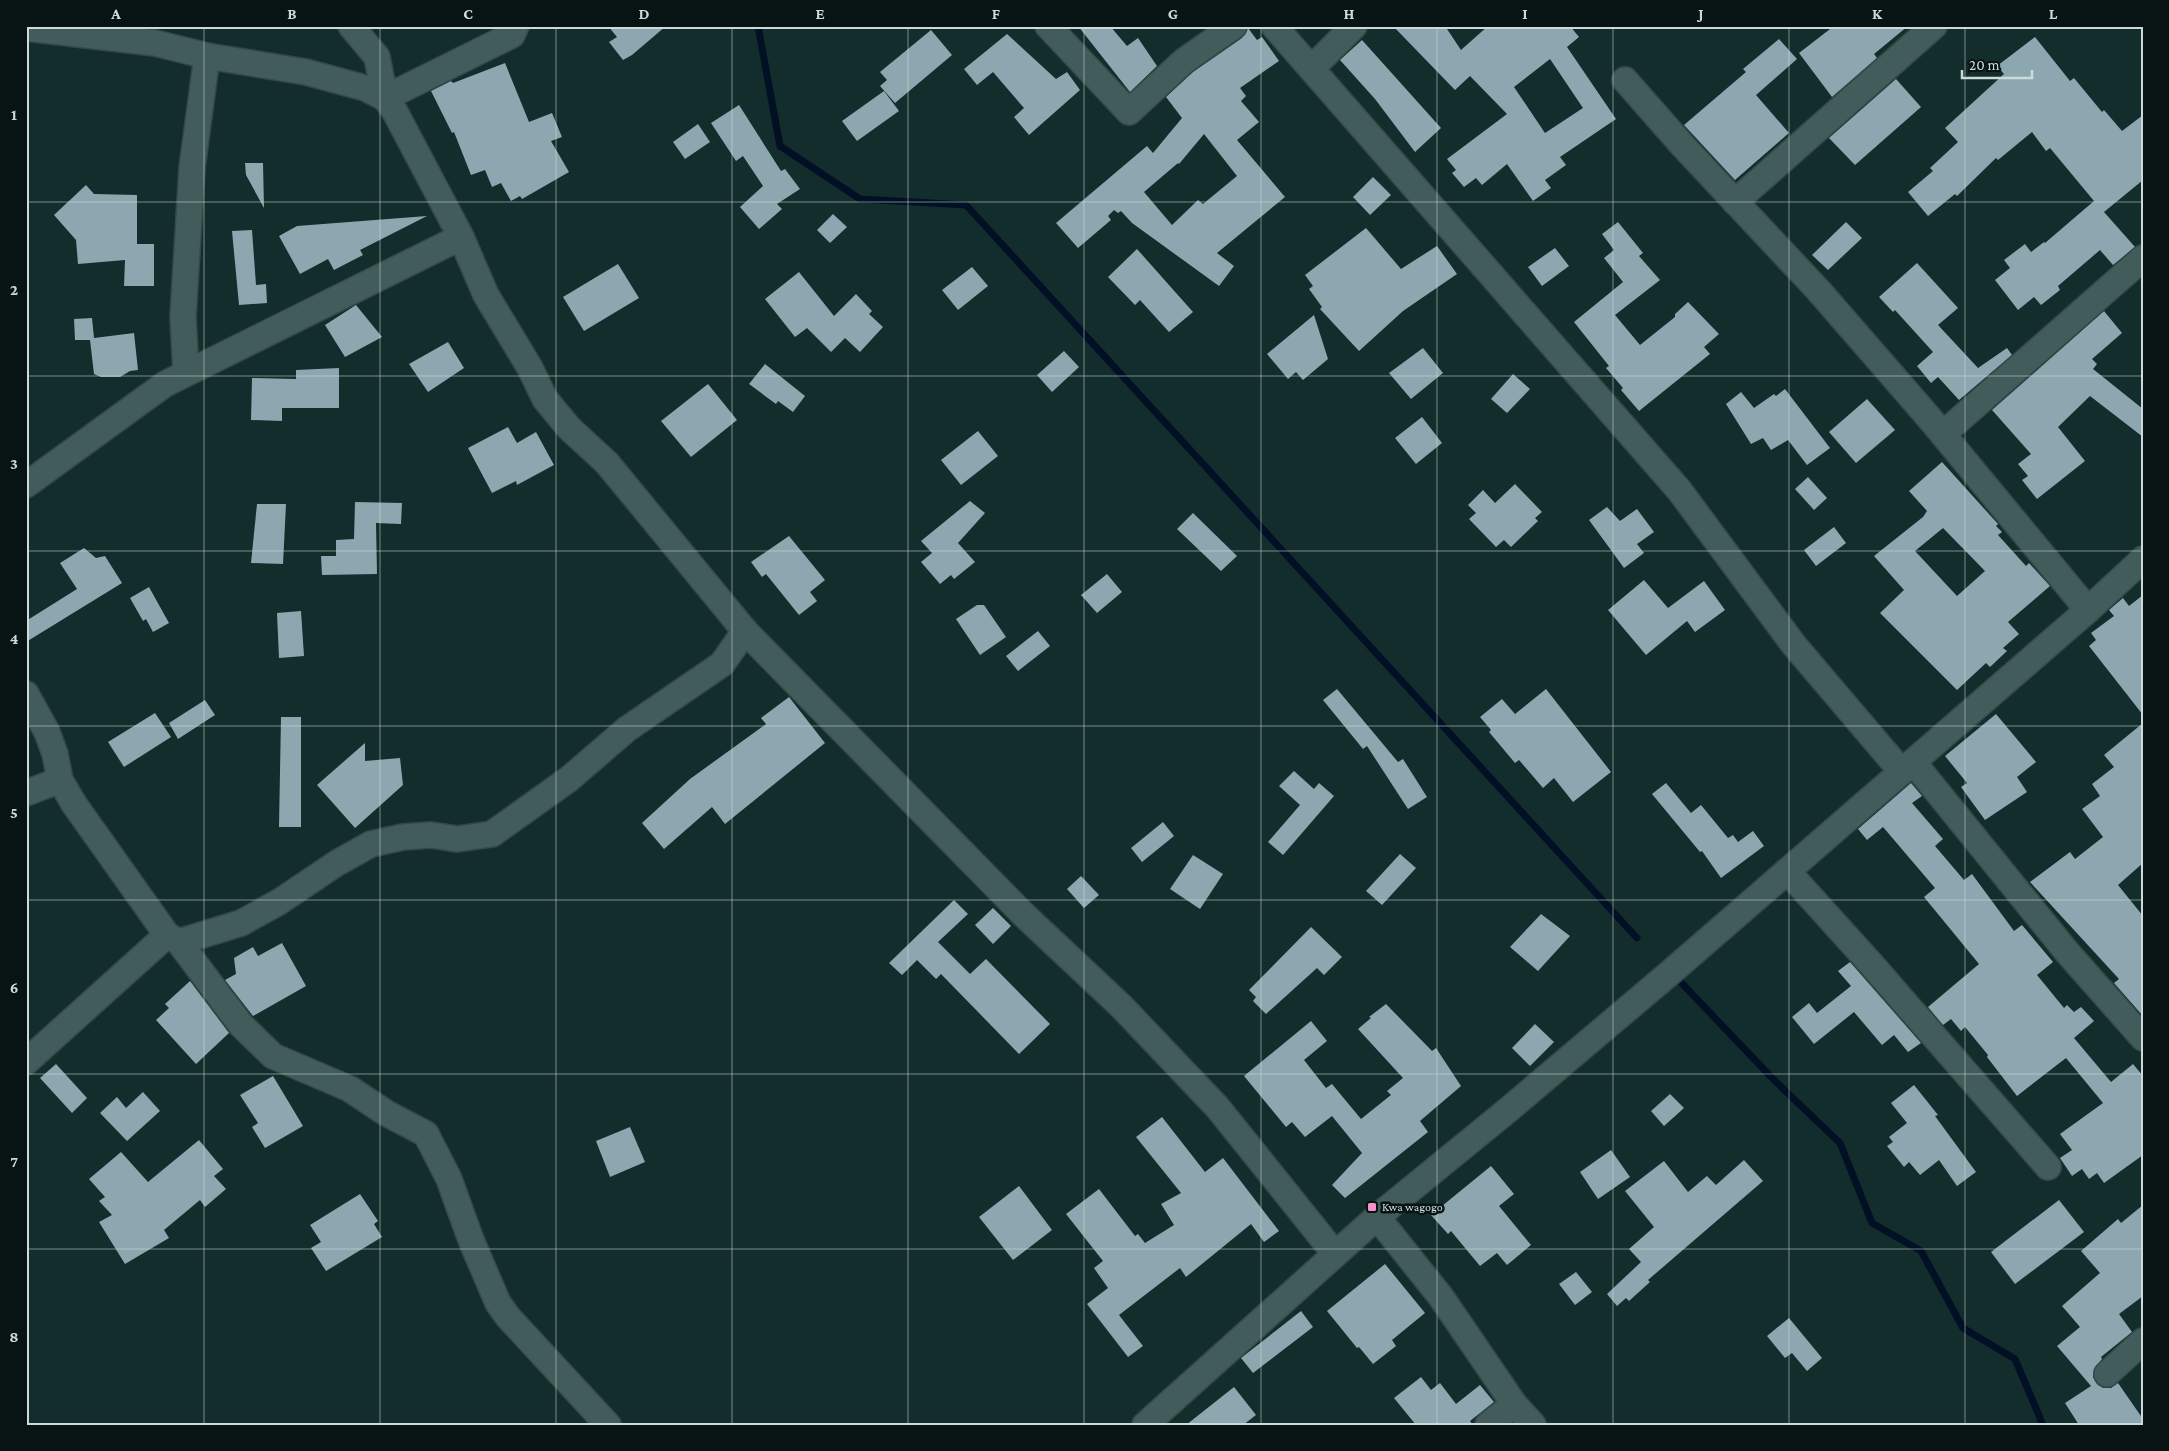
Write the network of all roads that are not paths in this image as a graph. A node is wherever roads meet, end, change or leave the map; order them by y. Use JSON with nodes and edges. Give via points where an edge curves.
{"nodes":[{"id":1,"x":351,"y":26,"type":"edge"},
{"id":2,"x":516,"y":26,"type":"edge"},
{"id":3,"x":1048,"y":26,"type":"edge"},
{"id":4,"x":1234,"y":26,"type":"edge"},
{"id":5,"x":1274,"y":26,"type":"edge"},
{"id":6,"x":1354,"y":26,"type":"edge"},
{"id":7,"x":1934,"y":26,"type":"edge"},
{"id":8,"x":26,"y":28,"type":"edge"},
{"id":9,"x":207,"y":56,"type":"junction"},
{"id":10,"x":1312,"y":68,"type":"junction"},
{"id":11,"x":1625,"y":80,"type":"dead end"},
{"id":12,"x":385,"y":98,"type":"junction"},
{"id":13,"x":1735,"y":202,"type":"junction"},
{"id":14,"x":461,"y":237,"type":"junction"},
{"id":15,"x":2143,"y":258,"type":"edge"},
{"id":16,"x":186,"y":373,"type":"junction"},
{"id":17,"x":1943,"y":434,"type":"junction"},
{"id":18,"x":26,"y":485,"type":"edge"},
{"id":19,"x":2143,"y":559,"type":"edge"},
{"id":20,"x":2088,"y":610,"type":"junction"},
{"id":21,"x":745,"y":631,"type":"junction"},
{"id":22,"x":26,"y":694,"type":"edge"},
{"id":23,"x":1907,"y":767,"type":"junction"},
{"id":24,"x":60,"y":780,"type":"junction"},
{"id":25,"x":26,"y":793,"type":"edge"},
{"id":26,"x":1787,"y":871,"type":"junction"},
{"id":27,"x":173,"y":938,"type":"junction"},
{"id":28,"x":2143,"y":1038,"type":"edge"},
{"id":29,"x":26,"y":1062,"type":"edge"},
{"id":30,"x":2048,"y":1167,"type":"dead end"},
{"id":31,"x":1376,"y":1217,"type":"junction"},
{"id":32,"x":1335,"y":1254,"type":"junction"},
{"id":33,"x":2143,"y":1341,"type":"edge"},
{"id":34,"x":2106,"y":1374,"type":"dead end"},
{"id":35,"x":1514,"y":1404,"type":"junction"},
{"id":36,"x":608,"y":1425,"type":"edge"},
{"id":37,"x":1145,"y":1425,"type":"edge"},
{"id":38,"x":1488,"y":1425,"type":"edge"},
{"id":39,"x":1533,"y":1425,"type":"edge"}],
"edges":[{"from":1,"to":12,"type":"street","via":[[378,57]]},
{"from":2,"to":12,"type":"street","via":[[512,35]]},
{"from":3,"to":4,"type":"street","via":[[1129,112],[1184,61]]},
{"from":5,"to":10,"type":"street"},
{"from":6,"to":10,"type":"street"},
{"from":7,"to":13,"type":"street"},
{"from":8,"to":9,"type":"street","via":[[155,43]]},
{"from":9,"to":12,"type":"street","via":[[306,72],[365,88]]},
{"from":9,"to":16,"type":"street","via":[[192,168],[183,317]]},
{"from":10,"to":23,"type":"street","via":[[1679,490],[1794,644]]},
{"from":11,"to":13,"type":"street"},
{"from":12,"to":14,"type":"street"},
{"from":13,"to":17,"type":"street","via":[[1819,291]]},
{"from":14,"to":16,"type":"street"},
{"from":14,"to":21,"type":"street","via":[[486,295],[545,399],[569,428],[607,463]]},
{"from":15,"to":17,"type":"street"},
{"from":16,"to":18,"type":"street","via":[[165,384]]},
{"from":17,"to":20,"type":"street"},
{"from":19,"to":20,"type":"street"},
{"from":20,"to":23,"type":"street"},
{"from":21,"to":27,"type":"street","via":[[722,664],[627,729],[568,779],[492,834],[457,839],[412,836],[370,844],[241,923]]},
{"from":21,"to":32,"type":"street","via":[[1023,914],[1122,1007],[1261,1159]]},
{"from":22,"to":24,"type":"street","via":[[47,732]]},
{"from":23,"to":26,"type":"street"},
{"from":23,"to":28,"type":"street"},
{"from":24,"to":25,"type":"street"},
{"from":24,"to":27,"type":"street","via":[[117,867]]},
{"from":26,"to":30,"type":"street"},
{"from":26,"to":31,"type":"street","via":[[1508,1110]]},
{"from":27,"to":29,"type":"street"},
{"from":27,"to":36,"type":"street","via":[[241,1025],[273,1056],[350,1089],[426,1134],[449,1179],[498,1303]]},
{"from":31,"to":32,"type":"street"},
{"from":31,"to":35,"type":"street","via":[[1441,1298]]},
{"from":32,"to":37,"type":"street"},
{"from":33,"to":34,"type":"street"},
{"from":35,"to":38,"type":"street"},
{"from":35,"to":39,"type":"street"}]}
